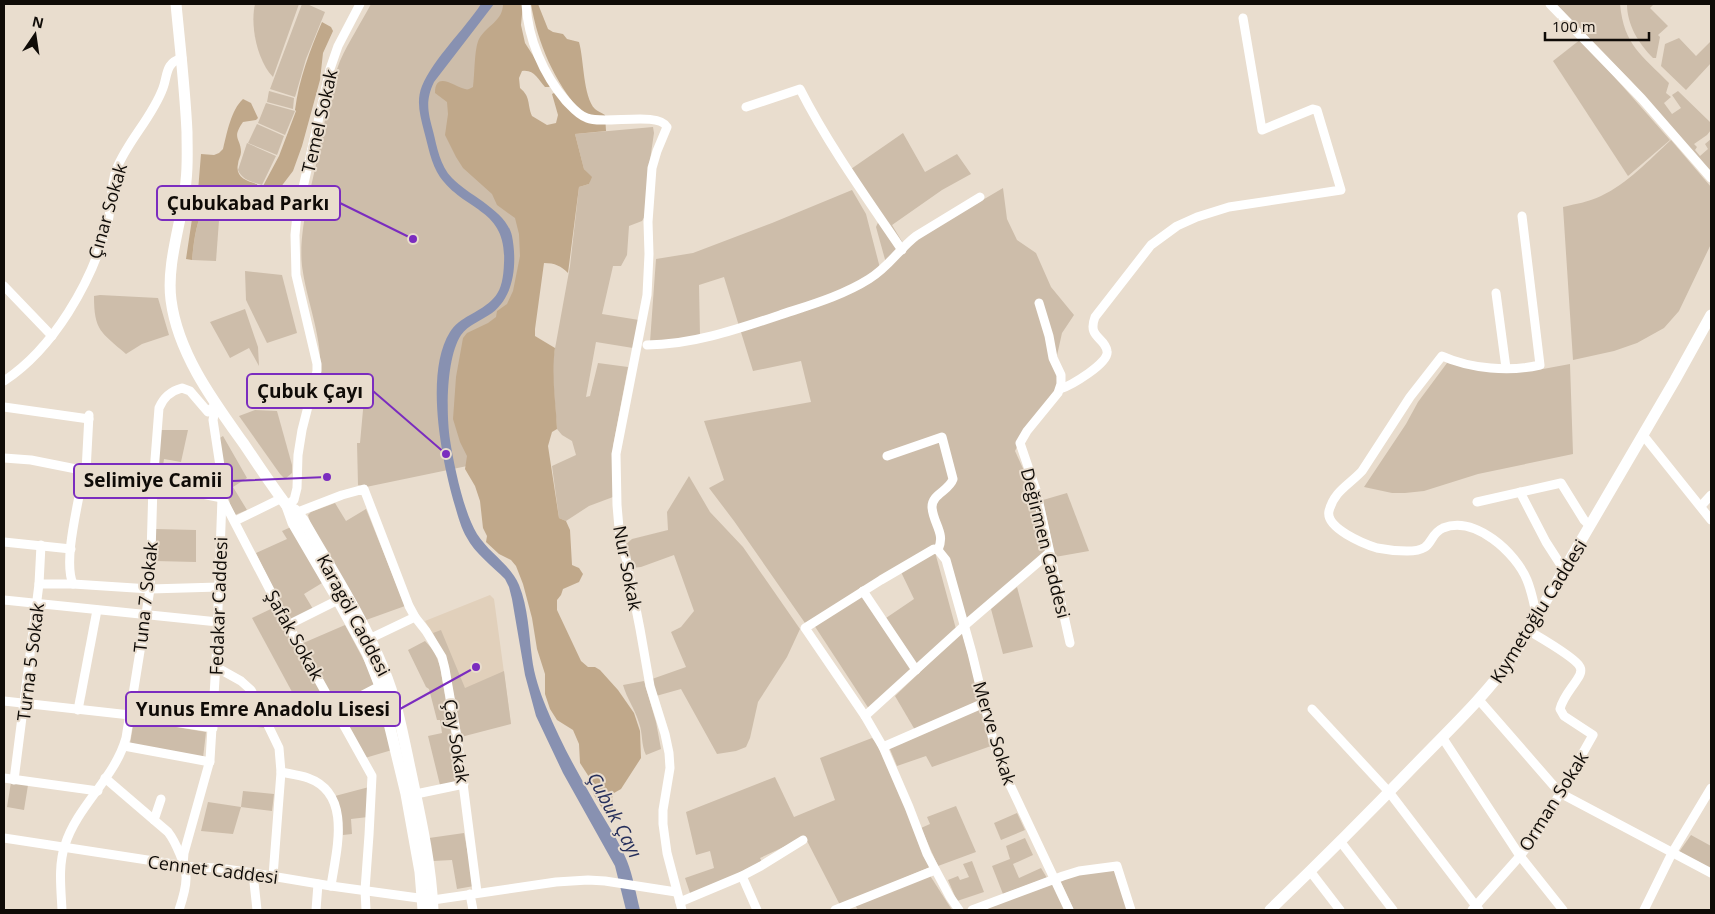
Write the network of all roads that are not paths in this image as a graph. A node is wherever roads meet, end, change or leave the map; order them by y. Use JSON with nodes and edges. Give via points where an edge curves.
{"nodes":[{"id":1,"x":176,"y":4,"type":"edge"},
{"id":2,"x":360,"y":4,"type":"edge"},
{"id":3,"x":526,"y":4,"type":"edge"},
{"id":4,"x":1550,"y":4,"type":"edge"},
{"id":5,"x":1242,"y":18,"type":"dead end"},
{"id":6,"x":182,"y":58,"type":"junction"},
{"id":7,"x":746,"y":106,"type":"dead end"},
{"id":8,"x":1711,"y":178,"type":"edge"},
{"id":9,"x":980,"y":197,"type":"dead end"},
{"id":10,"x":1522,"y":216,"type":"dead end"},
{"id":11,"x":902,"y":250,"type":"junction"},
{"id":12,"x":4,"y":286,"type":"edge"},
{"id":13,"x":1496,"y":293,"type":"dead end"},
{"id":14,"x":1039,"y":304,"type":"dead end"},
{"id":15,"x":1711,"y":315,"type":"edge"},
{"id":16,"x":52,"y":336,"type":"junction"},
{"id":17,"x":647,"y":345,"type":"dead end"},
{"id":18,"x":1506,"y":368,"type":"junction"},
{"id":19,"x":4,"y":380,"type":"edge"},
{"id":20,"x":1060,"y":389,"type":"junction"},
{"id":21,"x":216,"y":404,"type":"junction"},
{"id":22,"x":4,"y":407,"type":"edge"},
{"id":23,"x":1643,"y":435,"type":"junction"},
{"id":24,"x":887,"y":456,"type":"dead end"},
{"id":25,"x":4,"y":458,"type":"edge"},
{"id":26,"x":86,"y":471,"type":"junction"},
{"id":27,"x":153,"y":485,"type":"junction"},
{"id":28,"x":1520,"y":492,"type":"junction"},
{"id":29,"x":1711,"y":495,"type":"edge"},
{"id":30,"x":222,"y":498,"type":"junction"},
{"id":31,"x":1477,"y":502,"type":"dead end"},
{"id":32,"x":288,"y":505,"type":"junction"},
{"id":33,"x":1701,"y":506,"type":"junction"},
{"id":34,"x":1711,"y":520,"type":"edge"},
{"id":35,"x":235,"y":521,"type":"junction"},
{"id":36,"x":1590,"y":526,"type":"junction"},
{"id":37,"x":4,"y":542,"type":"edge"},
{"id":38,"x":41,"y":545,"type":"junction"},
{"id":39,"x":71,"y":549,"type":"junction"},
{"id":40,"x":938,"y":550,"type":"junction"},
{"id":41,"x":1049,"y":553,"type":"junction"},
{"id":42,"x":1564,"y":570,"type":"junction"},
{"id":43,"x":39,"y":584,"type":"junction"},
{"id":44,"x":73,"y":584,"type":"junction"},
{"id":45,"x":219,"y":587,"type":"junction"},
{"id":46,"x":150,"y":589,"type":"junction"},
{"id":47,"x":864,"y":591,"type":"junction"},
{"id":48,"x":4,"y":600,"type":"edge"},
{"id":49,"x":338,"y":600,"type":"junction"},
{"id":50,"x":37,"y":603,"type":"junction"},
{"id":51,"x":96,"y":610,"type":"junction"},
{"id":52,"x":146,"y":614,"type":"junction"},
{"id":53,"x":415,"y":617,"type":"junction"},
{"id":54,"x":1537,"y":617,"type":"junction"},
{"id":55,"x":218,"y":622,"type":"junction"},
{"id":56,"x":288,"y":625,"type":"junction"},
{"id":57,"x":964,"y":626,"type":"junction"},
{"id":58,"x":1529,"y":631,"type":"junction"},
{"id":59,"x":369,"y":638,"type":"junction"},
{"id":60,"x":1070,"y":644,"type":"dead end"},
{"id":61,"x":216,"y":667,"type":"junction"},
{"id":62,"x":916,"y":670,"type":"junction"},
{"id":63,"x":380,"y":686,"type":"junction"},
{"id":64,"x":1479,"y":700,"type":"junction"},
{"id":65,"x":4,"y":701,"type":"edge"},
{"id":66,"x":24,"y":703,"type":"junction"},
{"id":67,"x":984,"y":703,"type":"junction"},
{"id":68,"x":336,"y":709,"type":"junction"},
{"id":69,"x":1312,"y":709,"type":"dead end"},
{"id":70,"x":78,"y":710,"type":"junction"},
{"id":71,"x":130,"y":715,"type":"junction"},
{"id":72,"x":865,"y":716,"type":"junction"},
{"id":73,"x":213,"y":728,"type":"junction"},
{"id":74,"x":1442,"y":738,"type":"junction"},
{"id":75,"x":124,"y":746,"type":"junction"},
{"id":76,"x":884,"y":747,"type":"junction"},
{"id":77,"x":210,"y":762,"type":"junction"},
{"id":78,"x":281,"y":772,"type":"junction"},
{"id":79,"x":4,"y":778,"type":"edge"},
{"id":80,"x":106,"y":778,"type":"junction"},
{"id":81,"x":14,"y":780,"type":"junction"},
{"id":82,"x":464,"y":784,"type":"junction"},
{"id":83,"x":1711,"y":788,"type":"edge"},
{"id":84,"x":98,"y":791,"type":"junction"},
{"id":85,"x":1389,"y":792,"type":"junction"},
{"id":86,"x":1560,"y":793,"type":"junction"},
{"id":87,"x":416,"y":794,"type":"junction"},
{"id":88,"x":161,"y":799,"type":"dead end"},
{"id":89,"x":154,"y":820,"type":"junction"},
{"id":90,"x":4,"y":838,"type":"edge"},
{"id":91,"x":803,"y":840,"type":"dead end"},
{"id":92,"x":1340,"y":841,"type":"junction"},
{"id":93,"x":64,"y":846,"type":"junction"},
{"id":94,"x":1672,"y":853,"type":"junction"},
{"id":95,"x":1520,"y":856,"type":"junction"},
{"id":96,"x":184,"y":866,"type":"junction"},
{"id":97,"x":935,"y":870,"type":"junction"},
{"id":98,"x":1310,"y":871,"type":"junction"},
{"id":99,"x":253,"y":873,"type":"junction"},
{"id":100,"x":1711,"y":873,"type":"edge"},
{"id":101,"x":273,"y":876,"type":"junction"},
{"id":102,"x":742,"y":876,"type":"junction"},
{"id":103,"x":1054,"y":879,"type":"junction"},
{"id":104,"x":318,"y":884,"type":"junction"},
{"id":105,"x":331,"y":886,"type":"junction"},
{"id":106,"x":365,"y":890,"type":"junction"},
{"id":107,"x":676,"y":892,"type":"junction"},
{"id":108,"x":474,"y":893,"type":"junction"},
{"id":109,"x":428,"y":905,"type":"edge"},
{"id":110,"x":681,"y":906,"type":"edge"},
{"id":111,"x":1476,"y":909,"type":"edge"},
{"id":112,"x":62,"y":910,"type":"edge"},
{"id":113,"x":179,"y":910,"type":"edge"},
{"id":114,"x":257,"y":910,"type":"edge"},
{"id":115,"x":316,"y":910,"type":"edge"},
{"id":116,"x":366,"y":910,"type":"edge"},
{"id":117,"x":473,"y":910,"type":"edge"},
{"id":118,"x":757,"y":910,"type":"edge"},
{"id":119,"x":835,"y":910,"type":"edge"},
{"id":120,"x":959,"y":910,"type":"edge"},
{"id":121,"x":972,"y":910,"type":"edge"},
{"id":122,"x":1069,"y":910,"type":"edge"},
{"id":123,"x":1131,"y":910,"type":"edge"},
{"id":124,"x":1270,"y":910,"type":"edge"},
{"id":125,"x":1340,"y":910,"type":"edge"},
{"id":126,"x":1393,"y":910,"type":"edge"},
{"id":127,"x":1562,"y":910,"type":"edge"},
{"id":128,"x":1644,"y":910,"type":"edge"}],
"edges":[{"from":1,"to":6,"type":"main road"},
{"from":2,"to":32,"type":"street","name":"Temel Sokak","via":[[330,69],[297,214],[296,275],[317,371],[302,430],[298,488],[294,500]]},
{"from":3,"to":107,"type":"street","name":"Nur Sokak","via":[[531,35],[542,66],[560,93],[580,114],[593,120],[650,118],[665,124],[666,130],[652,168],[647,296],[617,444],[617,505],[620,540],[650,686],[669,753],[662,824]]},
{"from":4,"to":8,"type":"street","via":[[1642,99]]},
{"from":5,"to":20,"type":"street","via":[[1262,130],[1317,110],[1341,190],[1229,207],[1186,221],[1167,232],[1151,245],[1095,317],[1093,328],[1108,353],[1106,359]]},
{"from":6,"to":16,"type":"street","name":"Çınar Sokak","via":[[170,64],[157,101],[121,159],[113,183],[110,216],[104,235],[77,297]]},
{"from":6,"to":21,"type":"main road","via":[[188,162],[171,276],[171,301],[185,346]]},
{"from":7,"to":11,"type":"street","via":[[800,89],[835,152]]},
{"from":9,"to":11,"type":"street","via":[[916,236]]},
{"from":10,"to":18,"type":"street","via":[[1540,365]]},
{"from":11,"to":17,"type":"street","via":[[869,279],[807,306],[694,340]]},
{"from":12,"to":16,"type":"street"},
{"from":13,"to":18,"type":"street"},
{"from":14,"to":20,"type":"street","via":[[1053,358],[1061,375]]},
{"from":15,"to":23,"type":"main road","name":"Kıymetoğlu Caddesi"},
{"from":16,"to":19,"type":"street","name":"Çınar Sokak","via":[[29,361]]},
{"from":18,"to":54,"type":"street","via":[[1473,365],[1442,356],[1367,464],[1354,480],[1339,490],[1328,515],[1336,528],[1365,543],[1395,551],[1422,550],[1438,532],[1452,526],[1480,532],[1507,550],[1521,568],[1531,589]]},
{"from":20,"to":41,"type":"street","name":"Değirmen Caddesi","via":[[1020,443],[1036,490]]},
{"from":21,"to":27,"type":"street","name":"Tuna 7 Sokak","via":[[208,412],[190,391],[182,388],[162,402],[158,412]]},
{"from":21,"to":30,"type":"street","name":"Fedakar Caddesi","via":[[213,420]]},
{"from":21,"to":32,"type":"main road"},
{"from":22,"to":26,"type":"street","via":[[89,417]]},
{"from":23,"to":33,"type":"street"},
{"from":23,"to":36,"type":"main road","name":"Kıymetoğlu Caddesi"},
{"from":24,"to":40,"type":"street","via":[[942,437],[953,476],[951,484],[932,505],[942,539]]},
{"from":25,"to":26,"type":"street"},
{"from":26,"to":27,"type":"street"},
{"from":26,"to":39,"type":"street"},
{"from":27,"to":30,"type":"street"},
{"from":27,"to":46,"type":"street","name":"Tuna 7 Sokak"},
{"from":28,"to":31,"type":"street"},
{"from":28,"to":36,"type":"street","via":[[1561,483]]},
{"from":28,"to":42,"type":"street"},
{"from":29,"to":33,"type":"street"},
{"from":30,"to":35,"type":"street","name":"Şafak Sokak"},
{"from":30,"to":45,"type":"street","name":"Fedakar Caddesi"},
{"from":32,"to":35,"type":"street"},
{"from":32,"to":49,"type":"main road","via":[[293,523]]},
{"from":32,"to":53,"type":"street","name":"Çay Sokak","via":[[364,489]]},
{"from":32,"to":59,"type":"main road","name":"Karagöl Caddesi","via":[[321,551]]},
{"from":33,"to":34,"type":"street"},
{"from":35,"to":56,"type":"street","name":"Şafak Sokak"},
{"from":36,"to":42,"type":"main road","name":"Kıymetoğlu Caddesi"},
{"from":37,"to":38,"type":"street"},
{"from":38,"to":39,"type":"street"},
{"from":38,"to":43,"type":"street","name":"Turna 5 Sokak"},
{"from":39,"to":44,"type":"street","via":[[69,572]]},
{"from":40,"to":47,"type":"street"},
{"from":40,"to":57,"type":"street","name":"Merve Sokak","via":[[946,560]]},
{"from":41,"to":57,"type":"street"},
{"from":41,"to":60,"type":"street","name":"Değirmen Caddesi"},
{"from":42,"to":54,"type":"main road","name":"Kıymetoğlu Caddesi"},
{"from":43,"to":44,"type":"street"},
{"from":43,"to":50,"type":"street","name":"Turna 5 Sokak"},
{"from":44,"to":46,"type":"street"},
{"from":45,"to":46,"type":"street"},
{"from":45,"to":55,"type":"street","name":"Fedakar Caddesi"},
{"from":46,"to":52,"type":"street","name":"Tuna 7 Sokak"},
{"from":47,"to":62,"type":"street"},
{"from":47,"to":72,"type":"street","via":[[805,628]]},
{"from":48,"to":50,"type":"street"},
{"from":49,"to":56,"type":"street"},
{"from":49,"to":63,"type":"main road","via":[[367,653]]},
{"from":50,"to":51,"type":"street"},
{"from":50,"to":66,"type":"street","name":"Turna 5 Sokak"},
{"from":51,"to":52,"type":"street"},
{"from":51,"to":70,"type":"street"},
{"from":52,"to":55,"type":"street"},
{"from":52,"to":71,"type":"street","name":"Tuna 7 Sokak"},
{"from":53,"to":59,"type":"street"},
{"from":53,"to":82,"type":"street","name":"Çay Sokak","via":[[444,661]]},
{"from":54,"to":58,"type":"main road","name":"Kıymetoğlu Caddesi"},
{"from":55,"to":61,"type":"street","name":"Fedakar Caddesi"},
{"from":56,"to":68,"type":"street","name":"Şafak Sokak"},
{"from":57,"to":62,"type":"street"},
{"from":57,"to":67,"type":"street","name":"Merve Sokak"},
{"from":58,"to":64,"type":"main road","name":"Kıymetoğlu Caddesi"},
{"from":58,"to":86,"type":"street","name":"Orman Sokak","via":[[1569,656],[1581,671],[1560,709],[1564,716],[1593,736]]},
{"from":59,"to":87,"type":"main road","name":"Karagöl Caddesi","via":[[392,691]]},
{"from":61,"to":73,"type":"street","name":"Fedakar Caddesi"},
{"from":61,"to":78,"type":"street","via":[[251,690],[279,748]]},
{"from":62,"to":72,"type":"street"},
{"from":63,"to":68,"type":"street"},
{"from":63,"to":109,"type":"main road"},
{"from":64,"to":74,"type":"main road","name":"Kıymetoğlu Caddesi"},
{"from":64,"to":86,"type":"street"},
{"from":65,"to":66,"type":"street"},
{"from":66,"to":70,"type":"street"},
{"from":66,"to":81,"type":"street","name":"Turna 5 Sokak"},
{"from":67,"to":76,"type":"street"},
{"from":67,"to":103,"type":"street","name":"Merve Sokak","via":[[1003,770]]},
{"from":68,"to":106,"type":"street","name":"Şafak Sokak","via":[[372,776]]},
{"from":69,"to":85,"type":"street"},
{"from":70,"to":71,"type":"street"},
{"from":71,"to":73,"type":"street"},
{"from":71,"to":75,"type":"street","name":"Tuna 7 Sokak"},
{"from":72,"to":76,"type":"street"},
{"from":73,"to":77,"type":"street","name":"Fedakar Caddesi"},
{"from":74,"to":85,"type":"main road","name":"Kıymetoğlu Caddesi"},
{"from":74,"to":95,"type":"street"},
{"from":75,"to":77,"type":"street"},
{"from":75,"to":80,"type":"street","name":"Tuna 7 Sokak"},
{"from":76,"to":97,"type":"street"},
{"from":77,"to":96,"type":"street","name":"Fedakar Caddesi","via":[[184,853]]},
{"from":78,"to":101,"type":"street"},
{"from":78,"to":105,"type":"street","via":[[316,782],[330,793],[335,802],[339,832]]},
{"from":79,"to":81,"type":"street"},
{"from":80,"to":84,"type":"street","name":"Tuna 7 Sokak"},
{"from":80,"to":89,"type":"street"},
{"from":81,"to":84,"type":"street"},
{"from":82,"to":87,"type":"street"},
{"from":82,"to":108,"type":"street","name":"Çay Sokak"},
{"from":83,"to":94,"type":"street"},
{"from":84,"to":93,"type":"street","name":"Tuna 7 Sokak"},
{"from":85,"to":92,"type":"main road","name":"Kıymetoğlu Caddesi"},
{"from":85,"to":111,"type":"street"},
{"from":86,"to":94,"type":"street"},
{"from":86,"to":95,"type":"street","name":"Orman Sokak"},
{"from":87,"to":109,"type":"main road","name":"Karagöl Caddesi","via":[[429,861]]},
{"from":88,"to":89,"type":"street"},
{"from":89,"to":96,"type":"street","via":[[173,839]]},
{"from":90,"to":93,"type":"street","name":"Cennet Caddesi"},
{"from":91,"to":102,"type":"street"},
{"from":92,"to":98,"type":"main road","name":"Kıymetoğlu Caddesi"},
{"from":92,"to":126,"type":"street"},
{"from":93,"to":96,"type":"street","name":"Cennet Caddesi"},
{"from":93,"to":112,"type":"street","via":[[60,879]]},
{"from":94,"to":100,"type":"street"},
{"from":94,"to":128,"type":"street"},
{"from":95,"to":111,"type":"street","name":"Orman Sokak"},
{"from":95,"to":127,"type":"street"},
{"from":96,"to":99,"type":"street","name":"Cennet Caddesi"},
{"from":96,"to":113,"type":"street","name":"Fedakar Caddesi","via":[[186,878]]},
{"from":97,"to":119,"type":"street"},
{"from":97,"to":120,"type":"street"},
{"from":98,"to":124,"type":"main road","name":"Kıymetoğlu Caddesi"},
{"from":98,"to":125,"type":"street"},
{"from":99,"to":101,"type":"street","name":"Cennet Caddesi"},
{"from":99,"to":114,"type":"street"},
{"from":101,"to":104,"type":"street","name":"Cennet Caddesi"},
{"from":102,"to":110,"type":"street"},
{"from":102,"to":118,"type":"street"},
{"from":103,"to":121,"type":"street"},
{"from":103,"to":122,"type":"street","name":"Merve Sokak"},
{"from":103,"to":123,"type":"street","via":[[1079,871],[1117,866]]},
{"from":104,"to":105,"type":"street","name":"Cennet Caddesi"},
{"from":104,"to":115,"type":"street"},
{"from":105,"to":106,"type":"street","name":"Cennet Caddesi"},
{"from":106,"to":109,"type":"street","name":"Cennet Caddesi"},
{"from":106,"to":116,"type":"street","name":"Şafak Sokak"},
{"from":107,"to":108,"type":"street","name":"Cennet Caddesi","via":[[588,880]]},
{"from":107,"to":110,"type":"street","name":"Nur Sokak"},
{"from":108,"to":109,"type":"street","name":"Cennet Caddesi"},
{"from":108,"to":117,"type":"street","name":"Çay Sokak"}]}
